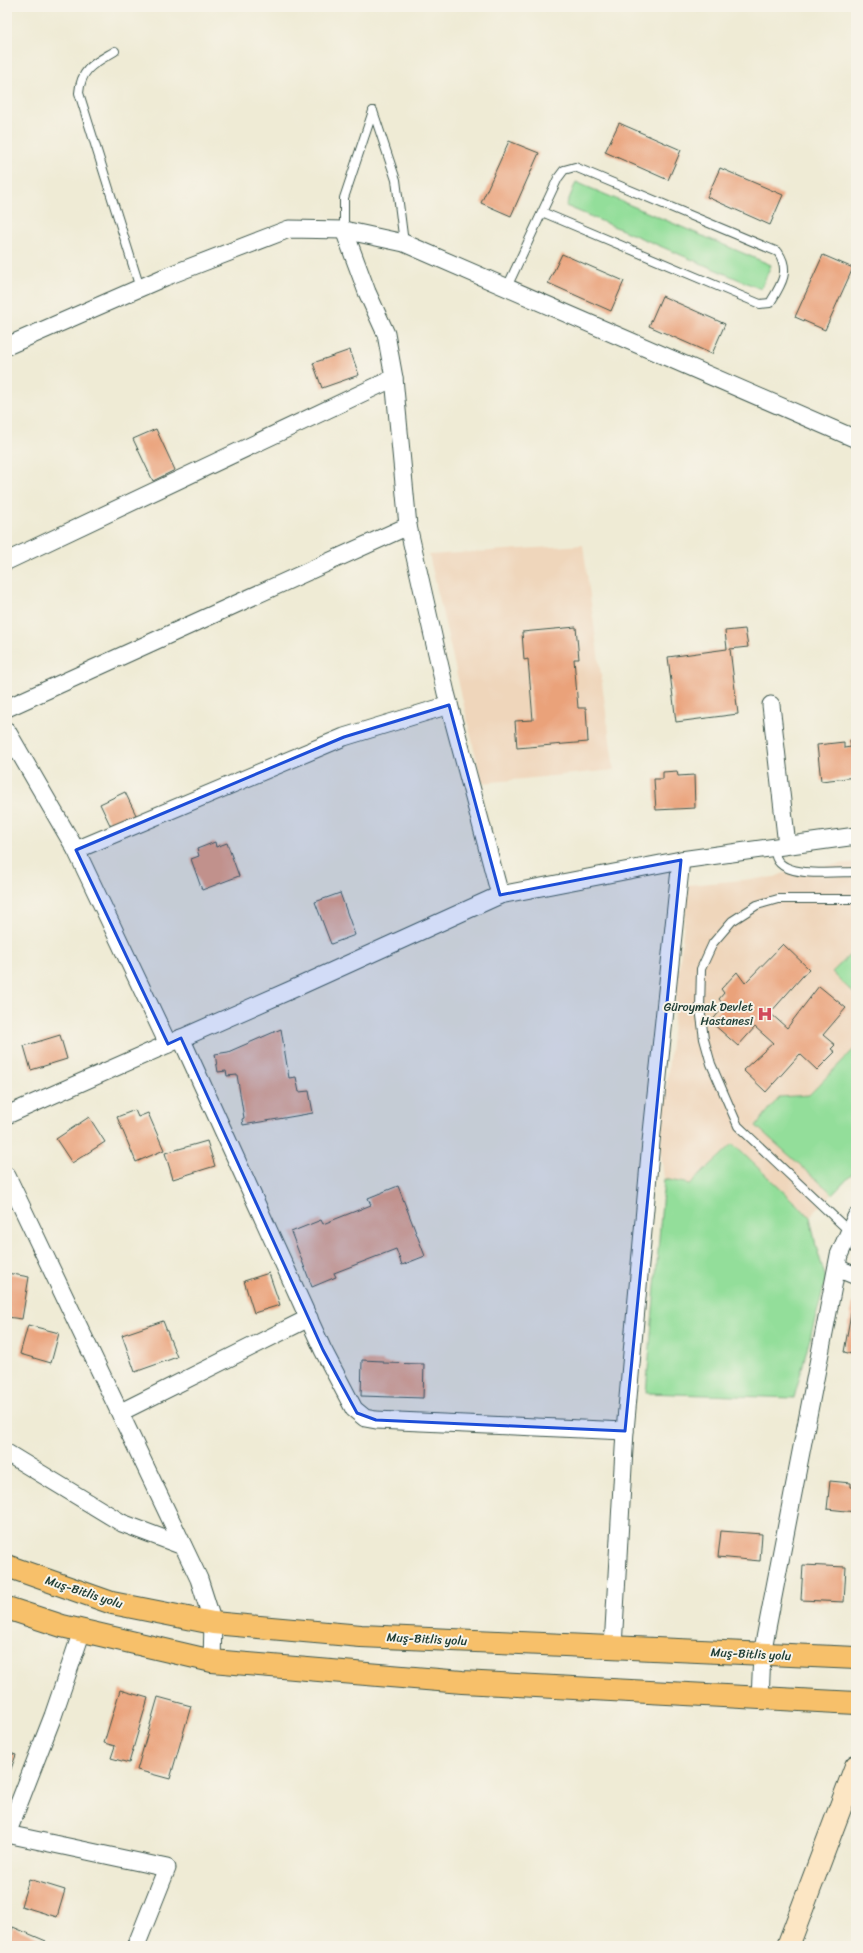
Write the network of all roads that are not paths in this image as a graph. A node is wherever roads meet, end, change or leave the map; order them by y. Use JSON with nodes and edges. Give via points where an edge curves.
{"nodes":[{"id":1,"x":114,"y":51,"type":"dead end"},
{"id":2,"x":542,"y":212,"type":"junction"},
{"id":3,"x":344,"y":230,"type":"junction"},
{"id":4,"x":404,"y":243,"type":"junction"},
{"id":5,"x":507,"y":287,"type":"junction"},
{"id":6,"x":140,"y":288,"type":"junction"},
{"id":7,"x":7,"y":346,"type":"edge"},
{"id":8,"x":394,"y":378,"type":"junction"},
{"id":9,"x":856,"y":439,"type":"edge"},
{"id":10,"x":408,"y":526,"type":"junction"},
{"id":11,"x":7,"y":561,"type":"edge"},
{"id":12,"x":449,"y":705,"type":"junction"},
{"id":13,"x":771,"y":705,"type":"dead end"},
{"id":14,"x":7,"y":708,"type":"edge"},
{"id":15,"x":7,"y":732,"type":"edge"},
{"id":16,"x":856,"y":836,"type":"edge"},
{"id":17,"x":781,"y":846,"type":"junction"},
{"id":18,"x":76,"y":850,"type":"junction"},
{"id":19,"x":681,"y":860,"type":"junction"},
{"id":20,"x":856,"y":872,"type":"edge"},
{"id":21,"x":500,"y":895,"type":"junction"},
{"id":22,"x":856,"y":899,"type":"edge"},
{"id":23,"x":174,"y":1041,"type":"junction"},
{"id":24,"x":7,"y":1115,"type":"edge"},
{"id":25,"x":7,"y":1176,"type":"edge"},
{"id":26,"x":853,"y":1225,"type":"edge"},
{"id":27,"x":837,"y":1268,"type":"junction"},
{"id":28,"x":856,"y":1276,"type":"edge"},
{"id":29,"x":309,"y":1318,"type":"junction"},
{"id":30,"x":121,"y":1412,"type":"junction"},
{"id":31,"x":625,"y":1431,"type":"junction"},
{"id":32,"x":7,"y":1453,"type":"edge"},
{"id":33,"x":183,"y":1546,"type":"junction"},
{"id":34,"x":7,"y":1566,"type":"edge"},
{"id":35,"x":7,"y":1608,"type":"edge"},
{"id":36,"x":213,"y":1624,"type":"junction"},
{"id":37,"x":82,"y":1631,"type":"junction"},
{"id":38,"x":612,"y":1647,"type":"junction"},
{"id":39,"x":762,"y":1654,"type":"junction"},
{"id":40,"x":856,"y":1658,"type":"edge"},
{"id":41,"x":212,"y":1662,"type":"junction"},
{"id":42,"x":760,"y":1698,"type":"junction"},
{"id":43,"x":856,"y":1703,"type":"edge"},
{"id":44,"x":856,"y":1766,"type":"edge"},
{"id":45,"x":7,"y":1834,"type":"edge"},
{"id":46,"x":136,"y":1946,"type":"edge"},
{"id":47,"x":788,"y":1946,"type":"edge"}],
"edges":[{"from":1,"to":6,"type":"lane","via":[[88,68],[81,80],[79,93]]},
{"from":2,"to":2,"type":"lane","via":[[558,178],[564,170],[575,167],[778,252],[785,269],[778,290],[770,302],[760,304]]},
{"from":2,"to":5,"type":"lane"},
{"from":3,"to":4,"type":"street"},
{"from":3,"to":4,"type":"lane","via":[[344,198],[374,111],[396,180]]},
{"from":3,"to":6,"type":"street","via":[[289,229]]},
{"from":3,"to":8,"type":"street","via":[[386,334]]},
{"from":4,"to":5,"type":"street"},
{"from":5,"to":9,"type":"street"},
{"from":6,"to":7,"type":"street"},
{"from":8,"to":10,"type":"street"},
{"from":8,"to":11,"type":"street"},
{"from":10,"to":12,"type":"street"},
{"from":10,"to":14,"type":"street"},
{"from":12,"to":18,"type":"street","via":[[344,736]]},
{"from":12,"to":21,"type":"street"},
{"from":13,"to":17,"type":"street"},
{"from":15,"to":18,"type":"street"},
{"from":16,"to":17,"type":"street"},
{"from":17,"to":19,"type":"street"},
{"from":17,"to":20,"type":"lane","via":[[776,858],[792,871]]},
{"from":18,"to":23,"type":"street"},
{"from":19,"to":21,"type":"street"},
{"from":19,"to":31,"type":"street","via":[[651,1142]]},
{"from":21,"to":23,"type":"street"},
{"from":22,"to":26,"type":"lane","via":[[778,899],[757,905],[732,921],[713,944],[701,969],[700,1008],[710,1064],[738,1126]]},
{"from":23,"to":24,"type":"street"},
{"from":23,"to":29,"type":"street"},
{"from":25,"to":30,"type":"street"},
{"from":26,"to":27,"type":"street","via":[[839,1255]]},
{"from":27,"to":28,"type":"street"},
{"from":27,"to":39,"type":"street"},
{"from":29,"to":30,"type":"street"},
{"from":29,"to":31,"type":"street","via":[[354,1409],[365,1418]]},
{"from":30,"to":33,"type":"street"},
{"from":31,"to":38,"type":"street"},
{"from":32,"to":33,"type":"street","via":[[122,1523]]},
{"from":33,"to":36,"type":"street","via":[[199,1579]]},
{"from":34,"to":36,"type":"highway","name":"Muş-Bitlis yolu","via":[[112,1603]]},
{"from":35,"to":37,"type":"highway"},
{"from":36,"to":38,"type":"highway","name":"Muş-Bitlis yolu","via":[[361,1636]]},
{"from":36,"to":41,"type":"street"},
{"from":37,"to":41,"type":"highway"},
{"from":37,"to":45,"type":"street","via":[[53,1716]]},
{"from":38,"to":39,"type":"highway","name":"Muş-Bitlis yolu"},
{"from":39,"to":40,"type":"highway","name":"Muş-Bitlis yolu"},
{"from":39,"to":42,"type":"street"},
{"from":41,"to":42,"type":"highway","via":[[462,1682]]},
{"from":42,"to":43,"type":"highway"},
{"from":44,"to":47,"type":"street"},
{"from":45,"to":46,"type":"street","via":[[167,1868]]}]}
